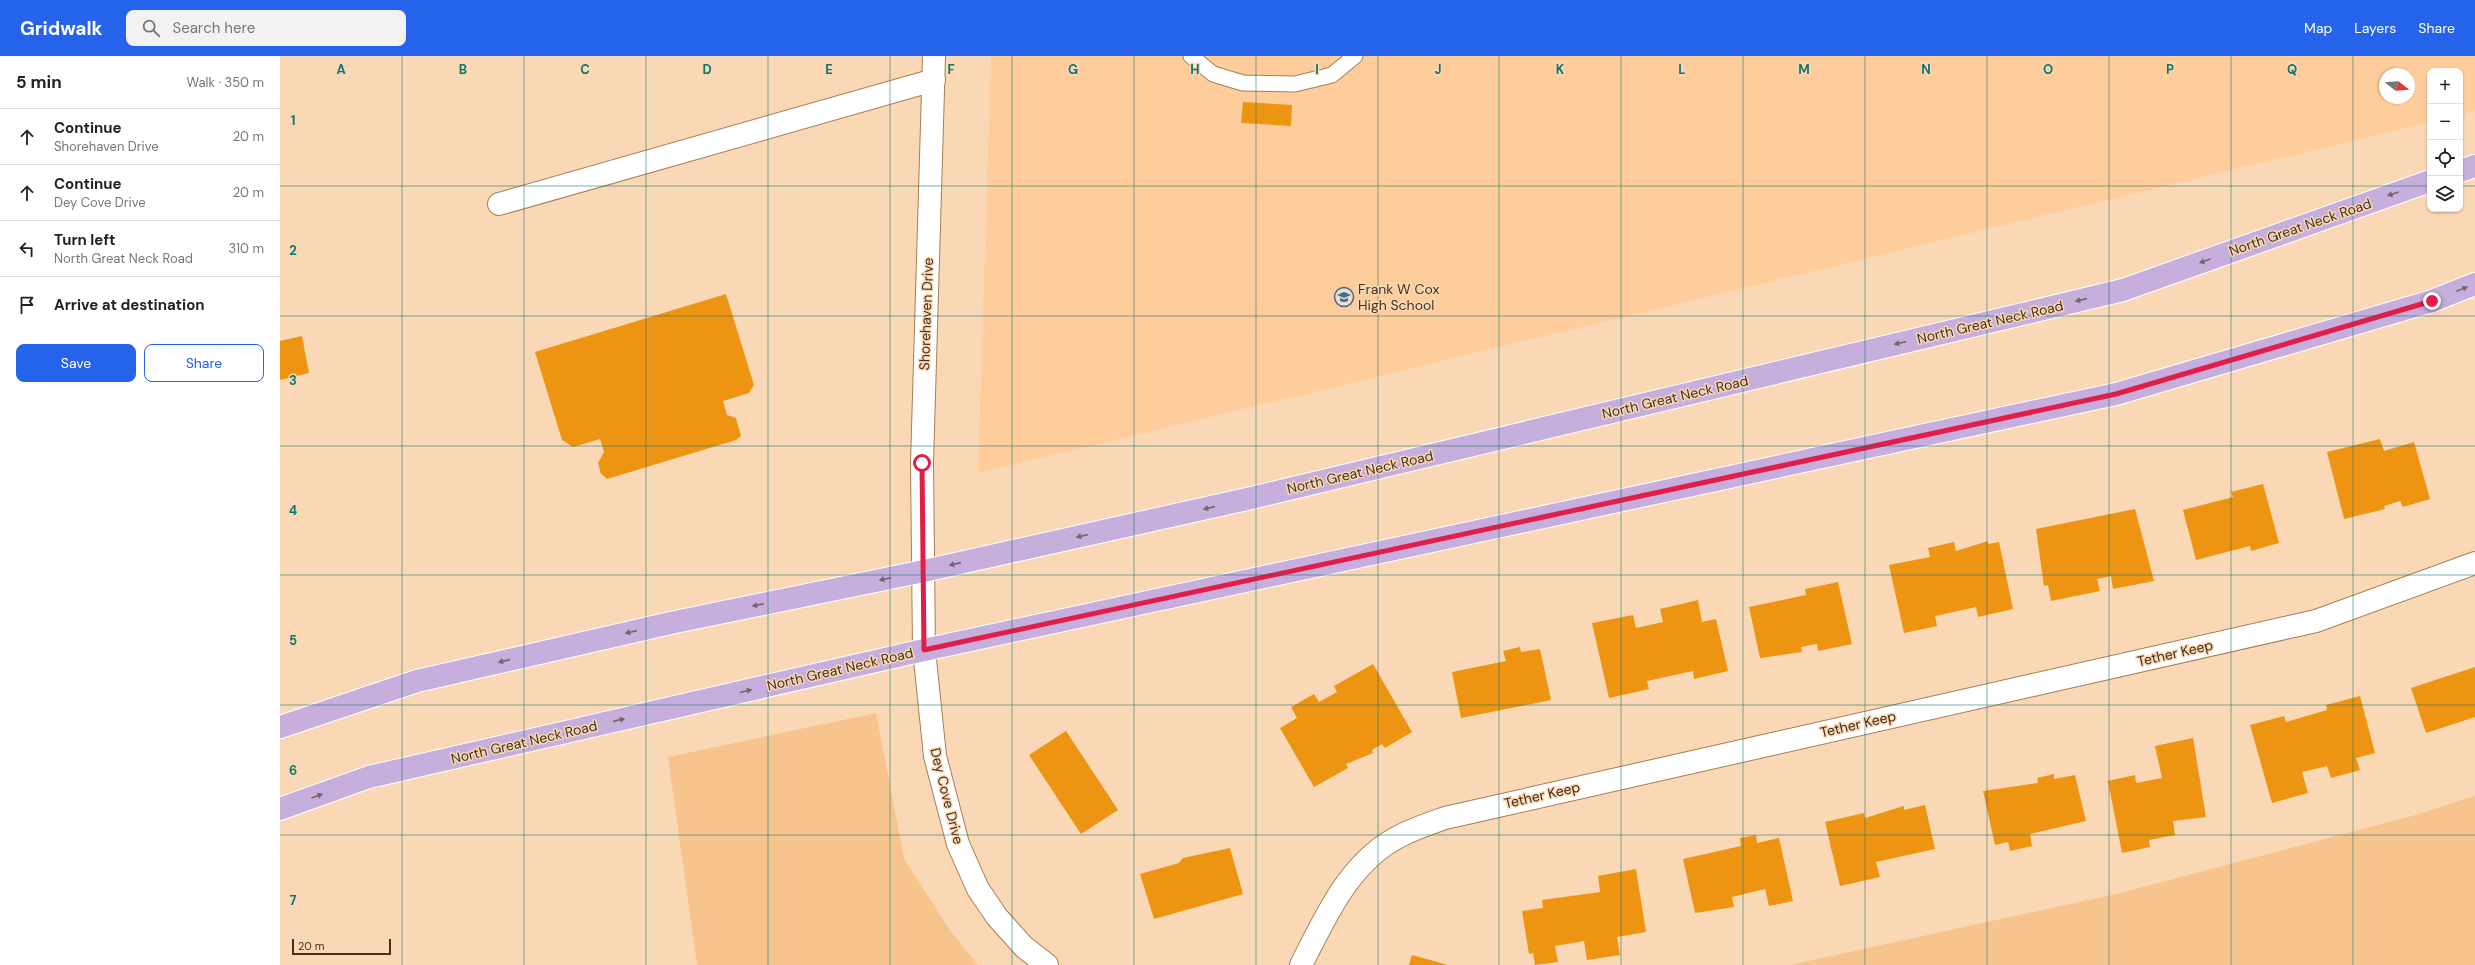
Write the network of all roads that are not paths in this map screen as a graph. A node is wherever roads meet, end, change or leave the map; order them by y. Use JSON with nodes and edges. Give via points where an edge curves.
{"nodes":[{"id":1,"x":934,"y":56,"type":"edge"},
{"id":2,"x":1191,"y":56,"type":"edge"},
{"id":3,"x":1355,"y":56,"type":"edge"},
{"id":4,"x":934,"y":80,"type":"junction"},
{"id":5,"x":2475,"y":166,"type":"edge"},
{"id":6,"x":2463,"y":170,"type":"edge"},
{"id":7,"x":2427,"y":183,"type":"edge"},
{"id":8,"x":499,"y":204,"type":"dead end"},
{"id":9,"x":2475,"y":284,"type":"edge"},
{"id":10,"x":2475,"y":563,"type":"edge"},
{"id":11,"x":924,"y":571,"type":"junction"},
{"id":12,"x":924,"y":650,"type":"junction"},
{"id":13,"x":280,"y":727,"type":"edge"},
{"id":14,"x":280,"y":809,"type":"edge"},
{"id":15,"x":1047,"y":965,"type":"edge"},
{"id":16,"x":1301,"y":965,"type":"edge"}],
"edges":[{"from":1,"to":4,"type":"street","name":"Shorehaven Drive"},
{"from":2,"to":3,"type":"lane","via":[[1213,74],[1243,83],[1295,84],[1332,75]]},
{"from":4,"to":8,"type":"street"},
{"from":4,"to":11,"type":"street","name":"Shorehaven Drive","via":[[922,463]]},
{"from":5,"to":6,"type":"main road"},
{"from":7,"to":11,"type":"main road","name":"North Great Neck Road","one_way":true,"via":[[2123,290],[1247,499]]},
{"from":12,"to":9,"type":"main road","name":"North Great Neck Road","one_way":true,"via":[[2116,394],[2432,301]]},
{"from":10,"to":16,"type":"street","name":"Tether Keep","via":[[2316,621],[1445,818],[1401,835],[1367,860],[1338,894]]},
{"from":11,"to":12,"type":"street","name":"Dey Cove Drive"},
{"from":11,"to":13,"type":"main road","name":"North Great Neck Road","one_way":true,"via":[[675,622],[417,681]]},
{"from":14,"to":12,"type":"main road","name":"North Great Neck Road","one_way":true,"via":[[369,777]]},
{"from":12,"to":15,"type":"street","name":"Dey Cove Drive","via":[[935,756],[958,844],[978,889],[997,917],[1024,948]]}]}
